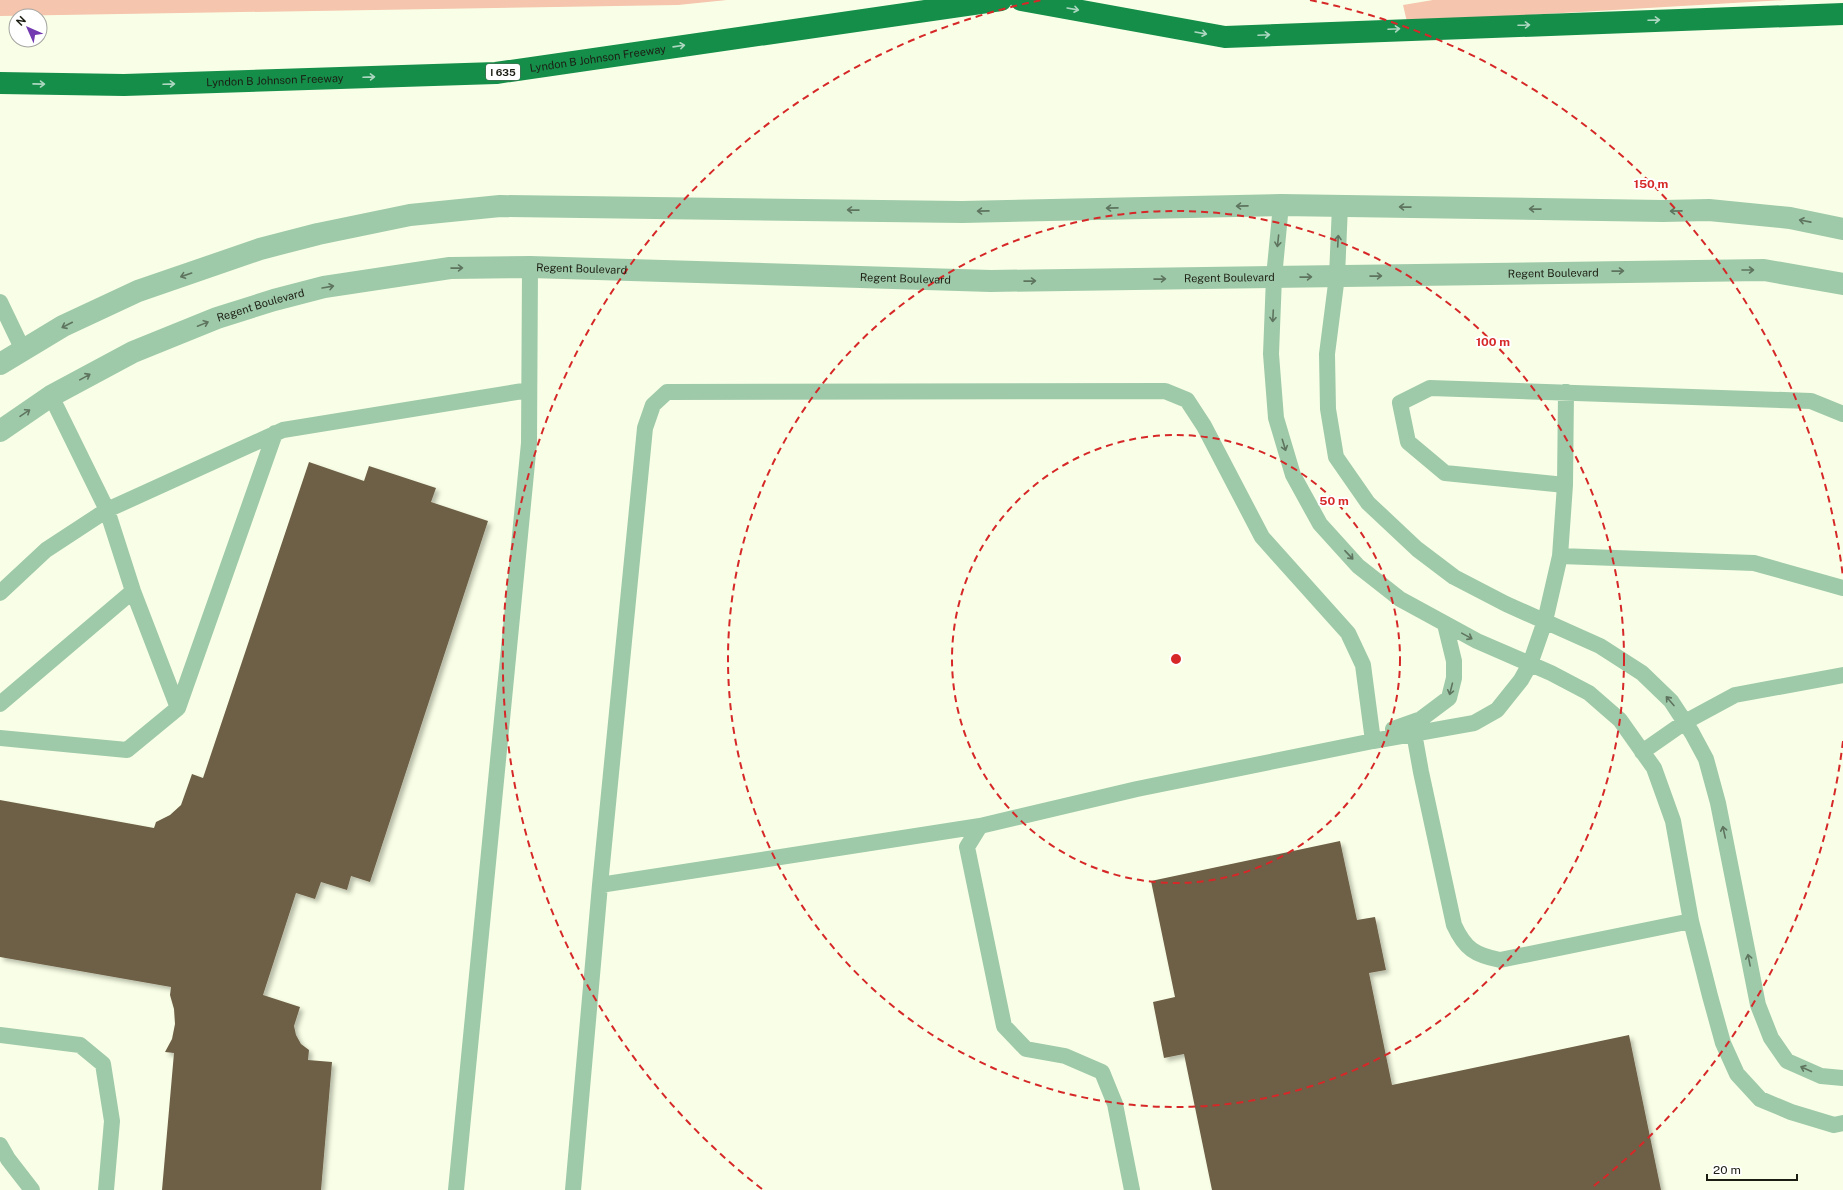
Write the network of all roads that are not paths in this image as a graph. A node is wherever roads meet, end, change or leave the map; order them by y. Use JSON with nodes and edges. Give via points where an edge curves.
{"nodes":[{"id":1,"x":1001,"y":0,"type":"edge"},
{"id":2,"x":1021,"y":0,"type":"edge"},
{"id":3,"x":1843,"y":14,"type":"edge"},
{"id":4,"x":0,"y":83,"type":"edge"},
{"id":5,"x":1282,"y":205,"type":"junction"},
{"id":6,"x":1340,"y":206,"type":"junction"},
{"id":7,"x":1843,"y":229,"type":"edge"},
{"id":8,"x":530,"y":267,"type":"junction"},
{"id":9,"x":1337,"y":276,"type":"junction"},
{"id":10,"x":1274,"y":277,"type":"junction"},
{"id":11,"x":1843,"y":284,"type":"edge"},
{"id":12,"x":0,"y":302,"type":"edge"},
{"id":13,"x":24,"y":350,"type":"junction"},
{"id":14,"x":0,"y":364,"type":"edge"},
{"id":15,"x":529,"y":390,"type":"junction"},
{"id":16,"x":1566,"y":392,"type":"junction"},
{"id":17,"x":51,"y":396,"type":"junction"},
{"id":18,"x":1843,"y":414,"type":"edge"},
{"id":19,"x":0,"y":431,"type":"edge"},
{"id":20,"x":275,"y":434,"type":"junction"},
{"id":21,"x":1564,"y":485,"type":"junction"},
{"id":22,"x":107,"y":510,"type":"junction"},
{"id":23,"x":1560,"y":556,"type":"junction"},
{"id":24,"x":1843,"y":588,"type":"edge"},
{"id":25,"x":133,"y":591,"type":"junction"},
{"id":26,"x":0,"y":593,"type":"edge"},
{"id":27,"x":1545,"y":621,"type":"junction"},
{"id":28,"x":1445,"y":624,"type":"junction"},
{"id":29,"x":1530,"y":664,"type":"junction"},
{"id":30,"x":1843,"y":675,"type":"edge"},
{"id":31,"x":0,"y":704,"type":"edge"},
{"id":32,"x":178,"y":708,"type":"junction"},
{"id":33,"x":1685,"y":722,"type":"junction"},
{"id":34,"x":1414,"y":733,"type":"junction"},
{"id":35,"x":0,"y":738,"type":"edge"},
{"id":36,"x":1373,"y":741,"type":"junction"},
{"id":37,"x":1642,"y":752,"type":"junction"},
{"id":38,"x":980,"y":826,"type":"junction"},
{"id":39,"x":600,"y":885,"type":"junction"},
{"id":40,"x":1692,"y":921,"type":"junction"},
{"id":41,"x":0,"y":1035,"type":"edge"},
{"id":42,"x":1843,"y":1078,"type":"edge"},
{"id":43,"x":1843,"y":1123,"type":"edge"},
{"id":44,"x":0,"y":1145,"type":"edge"},
{"id":45,"x":32,"y":1190,"type":"edge"},
{"id":46,"x":106,"y":1190,"type":"edge"},
{"id":47,"x":456,"y":1190,"type":"edge"},
{"id":48,"x":573,"y":1190,"type":"edge"},
{"id":49,"x":1132,"y":1190,"type":"edge"}],
"edges":[{"from":4,"to":1,"type":"highway","name":"Lyndon B Johnson Freeway","number":"I 635","one_way":true,"via":[[124,85],[496,72]]},
{"from":2,"to":3,"type":"highway","one_way":true,"via":[[1225,37]]},
{"from":5,"to":6,"type":"street"},
{"from":5,"to":10,"type":"lane","one_way":true},
{"from":5,"to":13,"type":"street","one_way":true,"via":[[962,212],[500,206],[410,215],[260,249],[138,291],[63,326]]},
{"from":7,"to":6,"type":"street","one_way":true,"via":[[1790,218],[1708,210]]},
{"from":9,"to":6,"type":"lane","one_way":true},
{"from":8,"to":10,"type":"street","name":"Regent Boulevard","one_way":true,"via":[[991,281]]},
{"from":8,"to":15,"type":"lane"},
{"from":17,"to":8,"type":"street","name":"Regent Boulevard","one_way":true,"via":[[133,352],[217,318],[274,300],[324,287],[450,268]]},
{"from":10,"to":9,"type":"street","name":"Regent Boulevard","one_way":true},
{"from":9,"to":11,"type":"street","name":"Regent Boulevard","one_way":true,"via":[[1764,270]]},
{"from":9,"to":27,"type":"lane","via":[[1327,354],[1328,409],[1336,457],[1368,503],[1417,549],[1454,577]]},
{"from":10,"to":28,"type":"lane","one_way":true,"via":[[1271,354],[1276,418],[1293,475],[1320,524],[1358,566],[1400,599]]},
{"from":12,"to":13,"type":"lane"},
{"from":13,"to":14,"type":"street"},
{"from":15,"to":20,"type":"lane","via":[[283,430]]},
{"from":15,"to":47,"type":"lane","via":[[529,443]]},
{"from":16,"to":18,"type":"lane","via":[[1812,401]]},
{"from":16,"to":21,"type":"lane"},
{"from":16,"to":21,"type":"lane","via":[[1430,388],[1400,404],[1408,442],[1445,473]]},
{"from":19,"to":17,"type":"street","name":"Regent Boulevard","one_way":true},
{"from":17,"to":22,"type":"lane"},
{"from":20,"to":22,"type":"lane"},
{"from":20,"to":32,"type":"lane"},
{"from":21,"to":23,"type":"lane"},
{"from":22,"to":25,"type":"lane"},
{"from":22,"to":26,"type":"lane","via":[[46,550]]},
{"from":23,"to":24,"type":"lane","via":[[1754,563]]},
{"from":23,"to":27,"type":"lane"},
{"from":25,"to":31,"type":"lane"},
{"from":25,"to":32,"type":"lane"},
{"from":27,"to":29,"type":"lane"},
{"from":33,"to":27,"type":"lane","one_way":true,"via":[[1671,701],[1642,673],[1600,646]]},
{"from":28,"to":29,"type":"lane","one_way":true},
{"from":28,"to":36,"type":"lane","one_way":true,"via":[[1454,661],[1454,678],[1449,698],[1422,719],[1387,731]]},
{"from":29,"to":34,"type":"lane","via":[[1521,680],[1497,710],[1474,723]]},
{"from":29,"to":37,"type":"lane","via":[[1589,692],[1620,720]]},
{"from":30,"to":33,"type":"lane","via":[[1735,695]]},
{"from":32,"to":35,"type":"lane","via":[[128,750]]},
{"from":33,"to":37,"type":"lane"},
{"from":42,"to":33,"type":"lane","one_way":true,"via":[[1821,1076],[1787,1061],[1770,1038],[1758,1005],[1718,803],[1706,759]]},
{"from":34,"to":36,"type":"lane"},
{"from":34,"to":40,"type":"lane","via":[[1454,925],[1461,939],[1471,950],[1500,960]]},
{"from":36,"to":38,"type":"lane","via":[[1137,789]]},
{"from":36,"to":39,"type":"lane","via":[[1363,665],[1348,633],[1262,537],[1204,426],[1186,400],[1166,391],[667,392],[653,405],[645,428]]},
{"from":37,"to":40,"type":"lane","via":[[1654,768],[1673,822]]},
{"from":38,"to":39,"type":"lane"},
{"from":38,"to":49,"type":"lane","via":[[967,847],[1004,1026],[1026,1049],[1065,1056],[1102,1072],[1115,1104]]},
{"from":39,"to":48,"type":"lane"},
{"from":40,"to":43,"type":"lane","via":[[1723,1043],[1737,1074],[1760,1099],[1834,1125]]},
{"from":41,"to":46,"type":"lane","via":[[80,1045],[103,1064],[112,1121]]},
{"from":44,"to":45,"type":"lane"}]}
